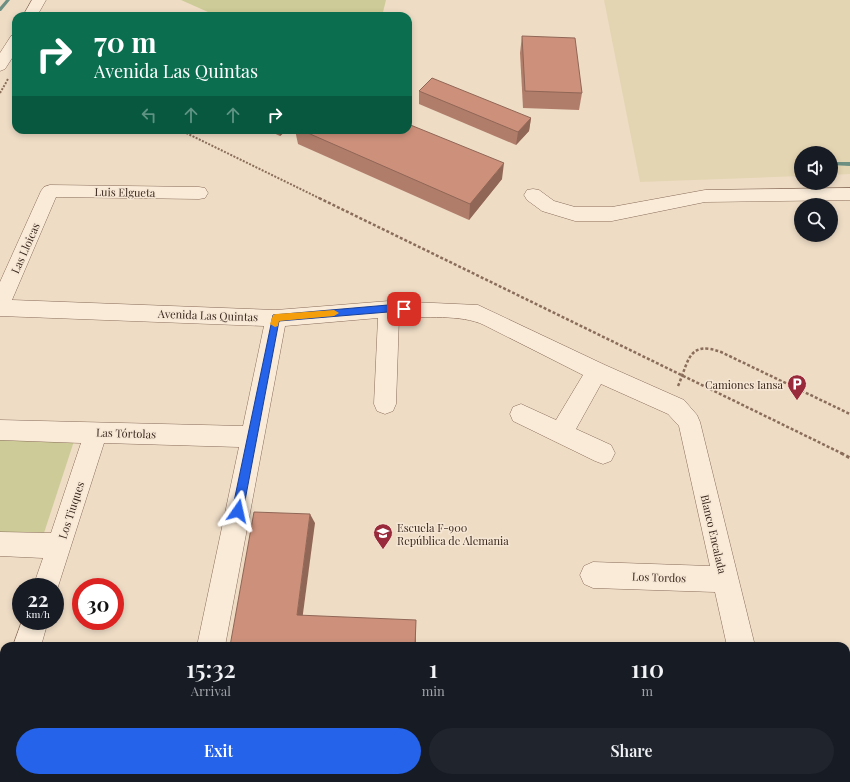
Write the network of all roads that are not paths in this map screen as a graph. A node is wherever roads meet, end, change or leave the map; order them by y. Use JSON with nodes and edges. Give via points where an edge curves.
{"nodes":[{"id":1,"x":39,"y":0,"type":"edge"},
{"id":2,"x":32,"y":12,"type":"edge"},
{"id":3,"x":12,"y":46,"type":"edge"},
{"id":4,"x":0,"y":66,"type":"edge"},
{"id":5,"x":50,"y":191,"type":"joint"},
{"id":6,"x":199,"y":193,"type":"dead end"},
{"id":7,"x":850,"y":194,"type":"edge"},
{"id":8,"x":533,"y":195,"type":"dead end"},
{"id":9,"x":0,"y":307,"type":"edge"},
{"id":10,"x":388,"y":309,"type":"junction"},
{"id":11,"x":276,"y":318,"type":"junction"},
{"id":12,"x":597,"y":372,"type":"junction"},
{"id":13,"x":385,"y":404,"type":"dead end"},
{"id":14,"x":521,"y":414,"type":"dead end"},
{"id":15,"x":689,"y":422,"type":"joint"},
{"id":16,"x":0,"y":430,"type":"edge"},
{"id":17,"x":96,"y":432,"type":"junction"},
{"id":18,"x":560,"y":433,"type":"junction"},
{"id":19,"x":252,"y":437,"type":"junction"},
{"id":20,"x":603,"y":453,"type":"dead end"},
{"id":21,"x":0,"y":544,"type":"edge"},
{"id":22,"x":59,"y":546,"type":"junction"},
{"id":23,"x":593,"y":575,"type":"dead end"},
{"id":24,"x":49,"y":578,"type":"edge"},
{"id":25,"x":724,"y":579,"type":"junction"},
{"id":26,"x":32,"y":630,"type":"edge"},
{"id":27,"x":28,"y":642,"type":"edge"},
{"id":28,"x":212,"y":642,"type":"edge"},
{"id":29,"x":740,"y":642,"type":"edge"}],
"edges":[{"from":1,"to":2,"type":"street"},
{"from":3,"to":4,"type":"street"},
{"from":5,"to":6,"type":"street","name":"Luis Elgueta"},
{"from":5,"to":9,"type":"street","name":"Las Lloicas"},
{"from":7,"to":8,"type":"street","via":[[705,196],[605,214],[575,214],[548,206]]},
{"from":9,"to":11,"type":"street","name":"Avenida Las Quintas"},
{"from":10,"to":11,"type":"street","name":"Avenida Las Quintas"},
{"from":10,"to":12,"type":"street","name":"Avenida Las Quintas","via":[[478,313]]},
{"from":10,"to":13,"type":"street"},
{"from":11,"to":19,"type":"street"},
{"from":12,"to":15,"type":"street","name":"Avenida Las Quintas","via":[[676,407]]},
{"from":12,"to":18,"type":"street"},
{"from":14,"to":18,"type":"street"},
{"from":15,"to":25,"type":"street","name":"Blanco Encalada"},
{"from":16,"to":17,"type":"street","name":"Las Tórtolas"},
{"from":17,"to":19,"type":"street","name":"Las Tórtolas"},
{"from":17,"to":22,"type":"street","name":"Los Tiuques"},
{"from":18,"to":20,"type":"street"},
{"from":19,"to":28,"type":"street"},
{"from":21,"to":22,"type":"street"},
{"from":22,"to":24,"type":"street","name":"Los Tiuques"},
{"from":23,"to":25,"type":"street","name":"Los Tordos"},
{"from":25,"to":29,"type":"street","name":"Blanco Encalada"},
{"from":26,"to":27,"type":"street"}]}
